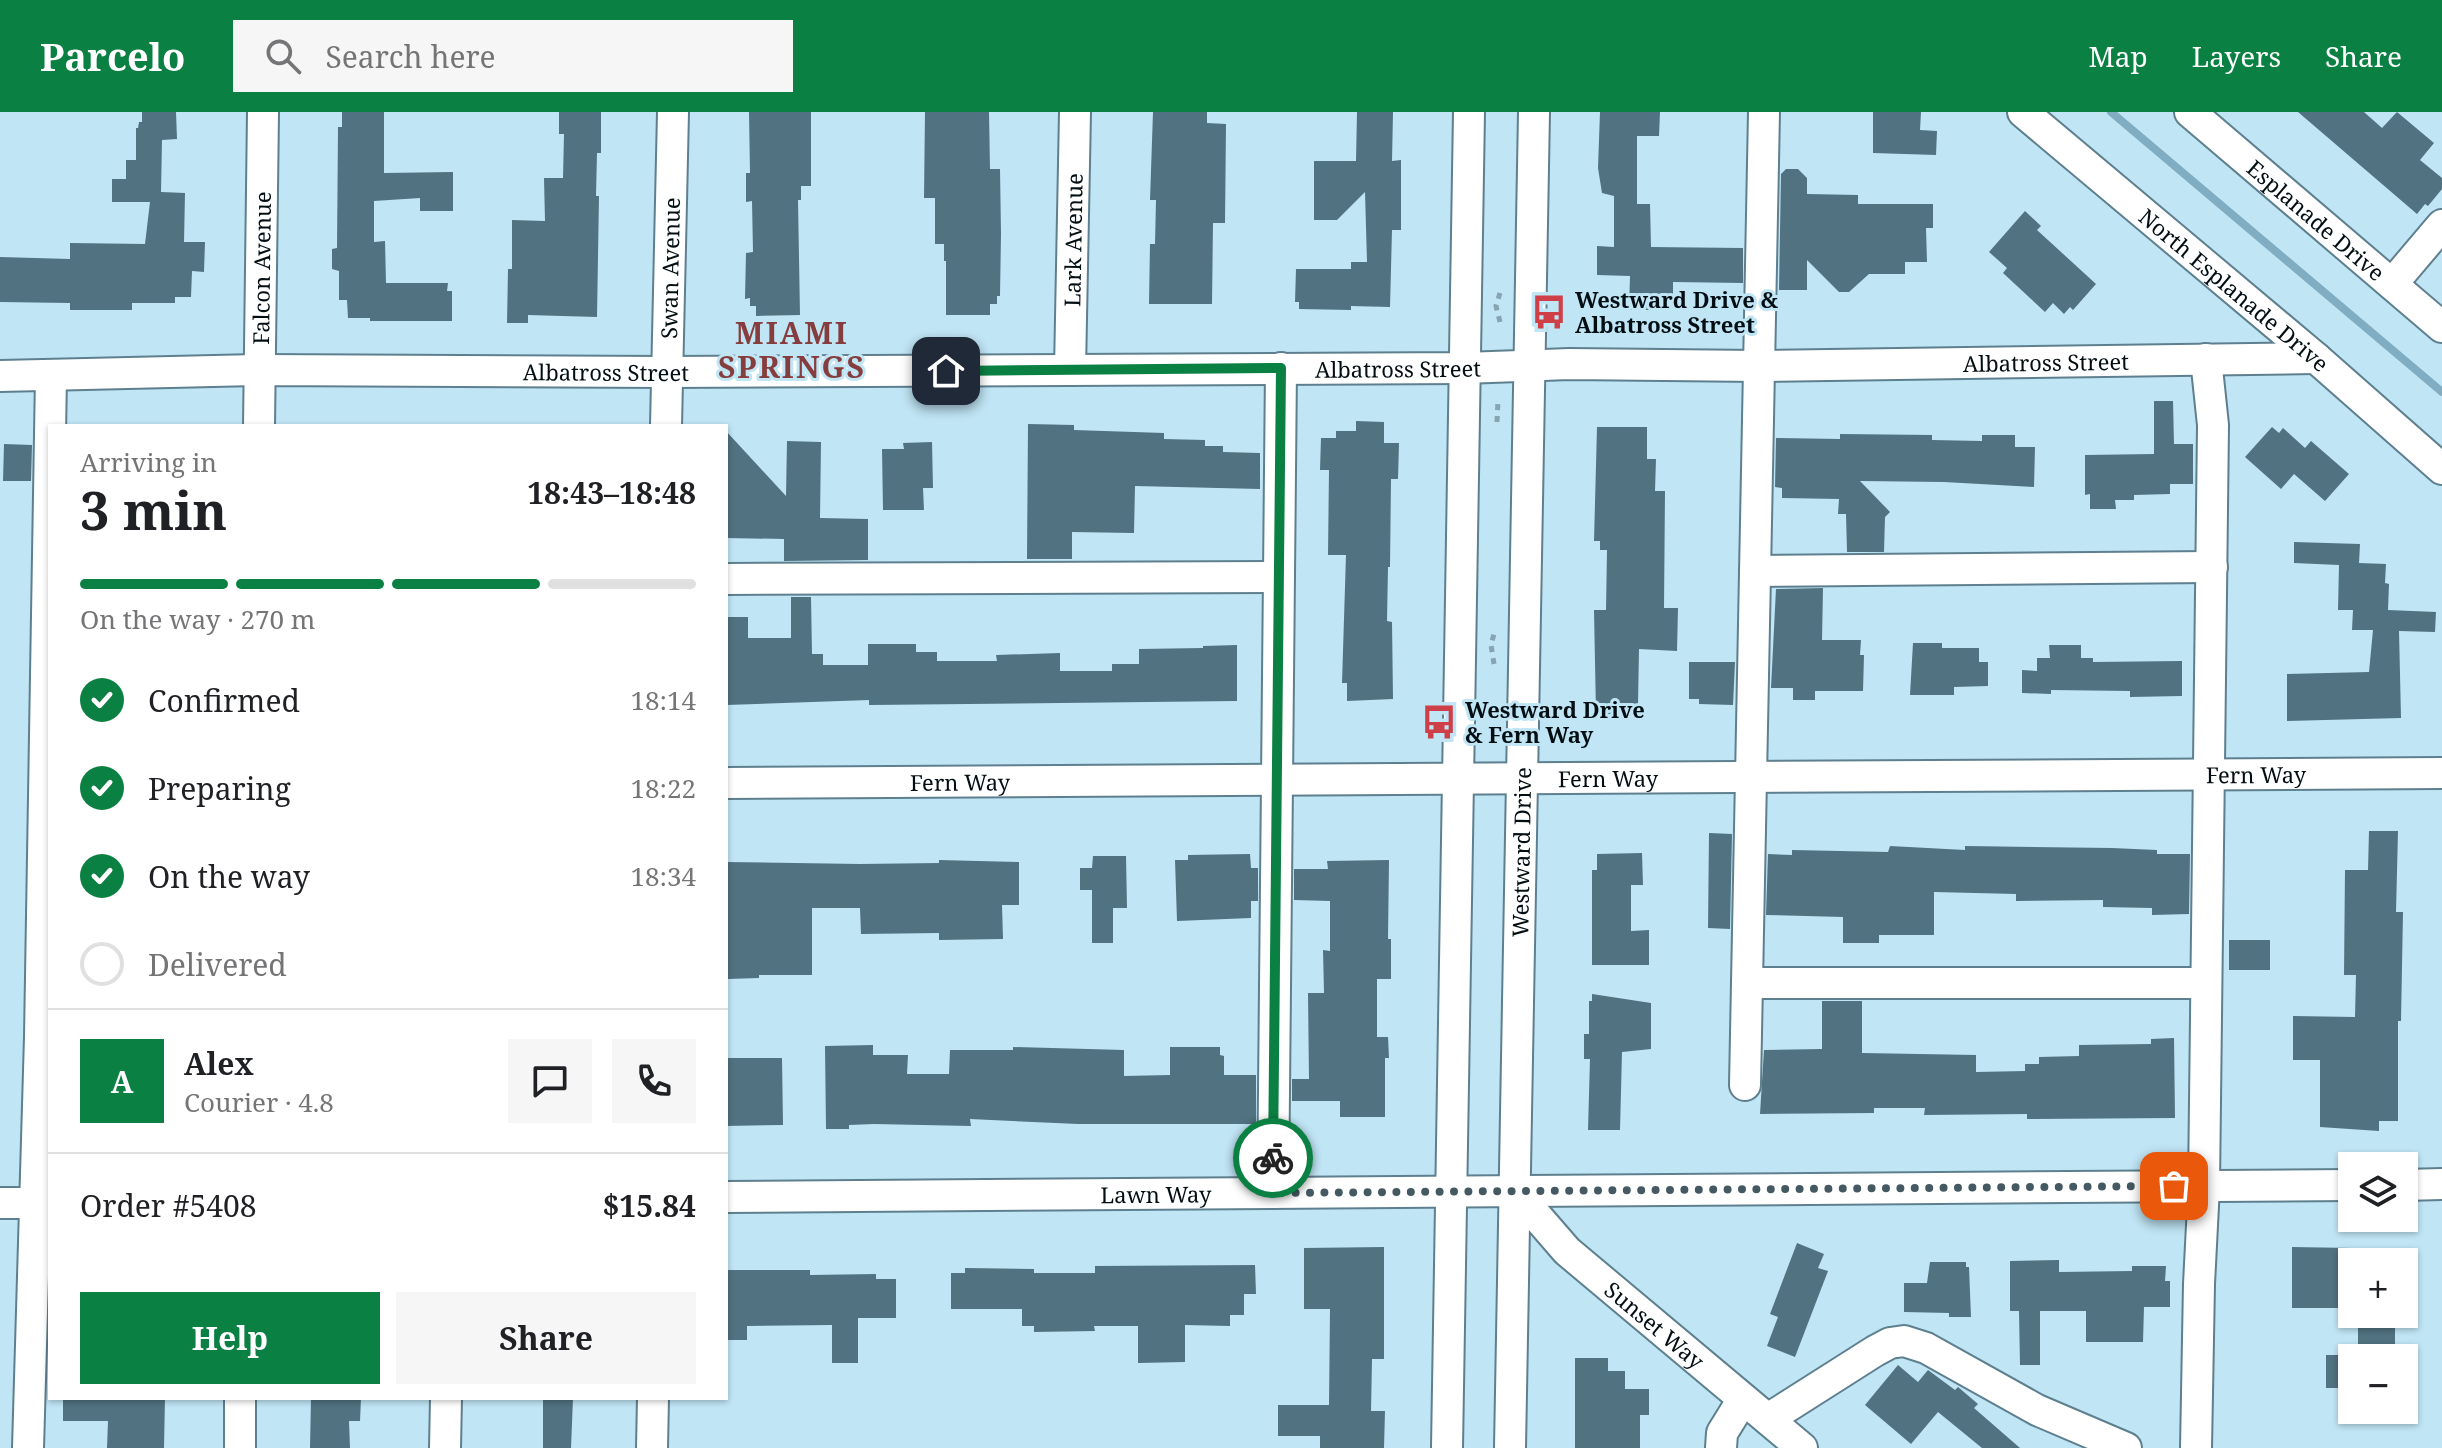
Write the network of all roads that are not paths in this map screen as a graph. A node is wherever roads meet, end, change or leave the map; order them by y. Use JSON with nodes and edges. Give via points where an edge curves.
{"nodes":[{"id":1,"x":263,"y":112,"type":"edge"},
{"id":2,"x":673,"y":112,"type":"edge"},
{"id":3,"x":1075,"y":112,"type":"edge"},
{"id":4,"x":1469,"y":112,"type":"edge"},
{"id":5,"x":1534,"y":112,"type":"edge"},
{"id":6,"x":1764,"y":112,"type":"edge"},
{"id":7,"x":2023,"y":112,"type":"edge"},
{"id":8,"x":2190,"y":112,"type":"edge"},
{"id":9,"x":2442,"y":225,"type":"edge"},
{"id":10,"x":2392,"y":284,"type":"junction"},
{"id":11,"x":2442,"y":327,"type":"edge"},
{"id":12,"x":2316,"y":358,"type":"junction"},
{"id":13,"x":2206,"y":359,"type":"junction"},
{"id":14,"x":1759,"y":366,"type":"junction"},
{"id":15,"x":1529,"y":367,"type":"junction"},
{"id":16,"x":1281,"y":368,"type":"junction"},
{"id":17,"x":1464,"y":368,"type":"junction"},
{"id":18,"x":260,"y":370,"type":"junction"},
{"id":19,"x":1070,"y":370,"type":"junction"},
{"id":20,"x":666,"y":372,"type":"junction"},
{"id":21,"x":51,"y":375,"type":"junction"},
{"id":22,"x":0,"y":376,"type":"edge"},
{"id":23,"x":50,"y":424,"type":"edge"},
{"id":24,"x":259,"y":424,"type":"edge"},
{"id":25,"x":666,"y":424,"type":"edge"},
{"id":26,"x":2442,"y":469,"type":"edge"},
{"id":27,"x":48,"y":551,"type":"edge"},
{"id":28,"x":2212,"y":567,"type":"junction"},
{"id":29,"x":1755,"y":571,"type":"junction"},
{"id":30,"x":1279,"y":577,"type":"junction"},
{"id":31,"x":728,"y":579,"type":"edge"},
{"id":32,"x":2442,"y":773,"type":"edge"},
{"id":33,"x":2208,"y":774,"type":"junction"},
{"id":34,"x":1751,"y":777,"type":"junction"},
{"id":35,"x":1458,"y":778,"type":"junction"},
{"id":36,"x":1523,"y":778,"type":"junction"},
{"id":37,"x":1277,"y":779,"type":"junction"},
{"id":38,"x":728,"y":783,"type":"edge"},
{"id":39,"x":1747,"y":983,"type":"junction"},
{"id":40,"x":2206,"y":983,"type":"junction"},
{"id":41,"x":1745,"y":1085,"type":"dead end"},
{"id":42,"x":2442,"y":1184,"type":"edge"},
{"id":43,"x":2338,"y":1185,"type":"edge"},
{"id":44,"x":2418,"y":1185,"type":"edge"},
{"id":45,"x":2204,"y":1186,"type":"junction"},
{"id":46,"x":1515,"y":1191,"type":"junction"},
{"id":47,"x":1452,"y":1192,"type":"junction"},
{"id":48,"x":1273,"y":1193,"type":"junction"},
{"id":49,"x":728,"y":1197,"type":"edge"},
{"id":50,"x":0,"y":1203,"type":"edge"},
{"id":51,"x":42,"y":1203,"type":"edge"},
{"id":52,"x":1743,"y":1399,"type":"junction"},
{"id":53,"x":240,"y":1400,"type":"edge"},
{"id":54,"x":446,"y":1400,"type":"edge"},
{"id":55,"x":653,"y":1400,"type":"edge"},
{"id":56,"x":1768,"y":1419,"type":"junction"},
{"id":57,"x":28,"y":1448,"type":"edge"},
{"id":58,"x":240,"y":1448,"type":"edge"},
{"id":59,"x":445,"y":1448,"type":"edge"},
{"id":60,"x":652,"y":1448,"type":"edge"},
{"id":61,"x":1447,"y":1448,"type":"edge"},
{"id":62,"x":1510,"y":1448,"type":"edge"},
{"id":63,"x":1721,"y":1448,"type":"edge"},
{"id":64,"x":1802,"y":1448,"type":"edge"},
{"id":65,"x":2126,"y":1448,"type":"edge"},
{"id":66,"x":2196,"y":1448,"type":"edge"}],
"edges":[{"from":1,"to":18,"type":"street","name":"Falcon Avenue"},
{"from":2,"to":20,"type":"street","name":"Swan Avenue"},
{"from":3,"to":19,"type":"street","name":"Lark Avenue"},
{"from":4,"to":17,"type":"street"},
{"from":5,"to":15,"type":"street","name":"Westward Drive"},
{"from":6,"to":14,"type":"street"},
{"from":7,"to":12,"type":"street","name":"North Esplanade Drive"},
{"from":8,"to":10,"type":"street","name":"Esplanade Drive"},
{"from":9,"to":10,"type":"street"},
{"from":10,"to":11,"type":"street","name":"Esplanade Drive"},
{"from":12,"to":13,"type":"street","name":"Albatross Street"},
{"from":12,"to":26,"type":"street","name":"North Esplanade Drive"},
{"from":13,"to":14,"type":"street","name":"Albatross Street"},
{"from":13,"to":28,"type":"street","via":[[2213,425]]},
{"from":14,"to":15,"type":"street","name":"Albatross Street"},
{"from":14,"to":29,"type":"street"},
{"from":15,"to":17,"type":"street","name":"Albatross Street"},
{"from":15,"to":36,"type":"street","name":"Westward Drive"},
{"from":16,"to":17,"type":"street","name":"Albatross Street"},
{"from":16,"to":19,"type":"street","name":"Albatross Street"},
{"from":16,"to":30,"type":"street"},
{"from":17,"to":35,"type":"street"},
{"from":18,"to":20,"type":"street","name":"Albatross Street"},
{"from":18,"to":21,"type":"street","name":"Albatross Street"},
{"from":18,"to":24,"type":"street","name":"Falcon Avenue"},
{"from":19,"to":20,"type":"street","name":"Albatross Street"},
{"from":20,"to":25,"type":"street","name":"Swan Avenue"},
{"from":21,"to":22,"type":"street","name":"Albatross Street"},
{"from":21,"to":23,"type":"street"},
{"from":27,"to":51,"type":"street"},
{"from":28,"to":29,"type":"street"},
{"from":28,"to":33,"type":"street"},
{"from":29,"to":34,"type":"street"},
{"from":30,"to":31,"type":"street"},
{"from":30,"to":37,"type":"street"},
{"from":32,"to":33,"type":"street","name":"Fern Way"},
{"from":33,"to":34,"type":"street","name":"Fern Way"},
{"from":33,"to":40,"type":"street"},
{"from":34,"to":36,"type":"street","name":"Fern Way"},
{"from":34,"to":39,"type":"street"},
{"from":35,"to":36,"type":"street","name":"Fern Way"},
{"from":35,"to":37,"type":"street","name":"Fern Way"},
{"from":35,"to":47,"type":"street"},
{"from":36,"to":46,"type":"street","name":"Westward Drive"},
{"from":37,"to":38,"type":"street","name":"Fern Way"},
{"from":37,"to":48,"type":"street"},
{"from":39,"to":40,"type":"street"},
{"from":39,"to":41,"type":"street"},
{"from":40,"to":45,"type":"street"},
{"from":42,"to":44,"type":"street"},
{"from":43,"to":45,"type":"street","name":"Lawn Way"},
{"from":45,"to":46,"type":"street","name":"Lawn Way"},
{"from":45,"to":66,"type":"street"},
{"from":46,"to":47,"type":"street","name":"Lawn Way"},
{"from":46,"to":52,"type":"street","name":"Sunset Way","via":[[1567,1251]]},
{"from":46,"to":62,"type":"street","name":"Westward Drive"},
{"from":47,"to":48,"type":"street","name":"Lawn Way"},
{"from":47,"to":61,"type":"street"},
{"from":48,"to":49,"type":"street","name":"Lawn Way"},
{"from":50,"to":51,"type":"street"},
{"from":51,"to":57,"type":"street"},
{"from":52,"to":56,"type":"street","name":"Sunset Way"},
{"from":52,"to":63,"type":"street","via":[[1722,1433]]},
{"from":53,"to":58,"type":"street"},
{"from":54,"to":59,"type":"street"},
{"from":55,"to":60,"type":"street"},
{"from":56,"to":64,"type":"street","name":"Sunset Way"},
{"from":56,"to":65,"type":"street","via":[[1875,1351],[1904,1341],[2037,1410]]}]}
